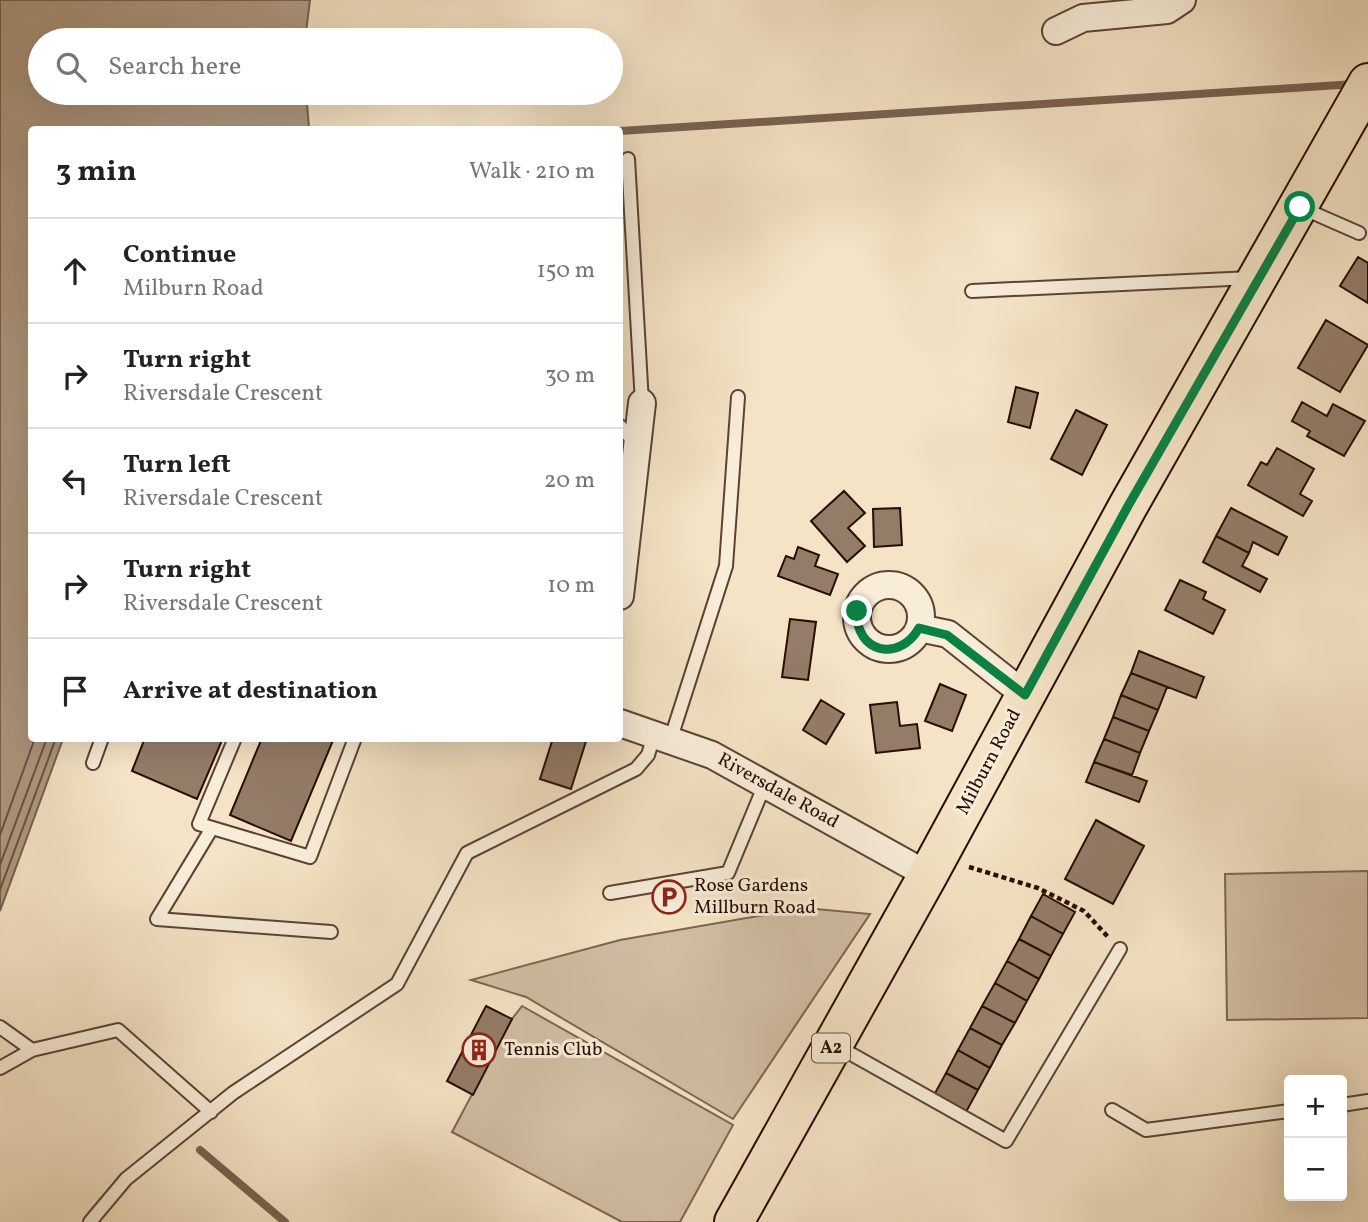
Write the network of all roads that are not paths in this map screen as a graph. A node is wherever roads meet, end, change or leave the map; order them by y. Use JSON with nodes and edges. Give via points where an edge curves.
{"nodes":[{"id":1,"x":1182,"y":0,"type":"edge"},
{"id":2,"x":1056,"y":31,"type":"dead end"},
{"id":3,"x":1368,"y":83,"type":"edge"},
{"id":4,"x":628,"y":159,"type":"dead end"},
{"id":5,"x":1300,"y":207,"type":"junction"},
{"id":6,"x":1359,"y":233,"type":"dead end"},
{"id":7,"x":1259,"y":278,"type":"junction"},
{"id":8,"x":972,"y":291,"type":"dead end"},
{"id":9,"x":737,"y":397,"type":"dead end"},
{"id":10,"x":642,"y":403,"type":"joint"},
{"id":11,"x":623,"y":429,"type":"edge"},
{"id":12,"x":638,"y":445,"type":"junction"},
{"id":13,"x":623,"y":571,"type":"edge"},
{"id":14,"x":919,"y":628,"type":"dead end"},
{"id":15,"x":1025,"y":695,"type":"junction"},
{"id":16,"x":623,"y":724,"type":"edge"},
{"id":17,"x":662,"y":738,"type":"junction"},
{"id":18,"x":101,"y":742,"type":"edge"},
{"id":19,"x":233,"y":742,"type":"edge"},
{"id":20,"x":353,"y":742,"type":"edge"},
{"id":21,"x":93,"y":763,"type":"dead end"},
{"id":22,"x":765,"y":784,"type":"junction"},
{"id":23,"x":212,"y":828,"type":"junction"},
{"id":24,"x":933,"y":866,"type":"junction"},
{"id":25,"x":610,"y":893,"type":"dead end"},
{"id":26,"x":331,"y":932,"type":"dead end"},
{"id":27,"x":1120,"y":949,"type":"road end"},
{"id":28,"x":0,"y":1027,"type":"edge"},
{"id":29,"x":833,"y":1044,"type":"junction"},
{"id":30,"x":32,"y":1049,"type":"junction"},
{"id":31,"x":0,"y":1068,"type":"edge"},
{"id":32,"x":1368,"y":1101,"type":"edge"},
{"id":33,"x":1347,"y":1103,"type":"edge"},
{"id":34,"x":1112,"y":1110,"type":"dead end"},
{"id":35,"x":211,"y":1112,"type":"junction"},
{"id":36,"x":1284,"y":1112,"type":"edge"},
{"id":37,"x":90,"y":1222,"type":"edge"},
{"id":38,"x":734,"y":1222,"type":"edge"}],
"edges":[{"from":1,"to":2,"type":"street","via":[[1167,10],[1083,18]]},
{"from":3,"to":5,"type":"main road","name":"Milburn Road","number":"A2"},
{"from":4,"to":10,"type":"lane"},
{"from":5,"to":6,"type":"lane"},
{"from":5,"to":7,"type":"main road","name":"Milburn Road","number":"A2"},
{"from":7,"to":8,"type":"lane"},
{"from":7,"to":15,"type":"main road","name":"Milburn Road","number":"A2"},
{"from":9,"to":17,"type":"lane","via":[[726,566]]},
{"from":10,"to":12,"type":"street"},
{"from":11,"to":12,"type":"lane"},
{"from":12,"to":13,"type":"street"},
{"from":14,"to":15,"type":"street","via":[[947,635]]},
{"from":15,"to":24,"type":"main road","name":"Milburn Road","number":"A2"},
{"from":16,"to":17,"type":"street","name":"Riversdale Road"},
{"from":17,"to":22,"type":"street","name":"Riversdale Road","via":[[712,755]]},
{"from":17,"to":35,"type":"lane","via":[[636,769],[467,853],[397,984]]},
{"from":18,"to":21,"type":"lane"},
{"from":19,"to":23,"type":"lane","via":[[199,824]]},
{"from":20,"to":23,"type":"lane","via":[[310,857]]},
{"from":22,"to":24,"type":"street","name":"Riversdale Road"},
{"from":22,"to":25,"type":"lane","via":[[728,873]]},
{"from":23,"to":26,"type":"lane","via":[[157,919]]},
{"from":24,"to":29,"type":"main road","name":"Milburn Road","number":"A2"},
{"from":27,"to":29,"type":"lane","via":[[1006,1141]]},
{"from":28,"to":30,"type":"lane"},
{"from":29,"to":38,"type":"main road","name":"Milburn Road","number":"A2"},
{"from":30,"to":31,"type":"lane"},
{"from":30,"to":35,"type":"lane","via":[[118,1030]]},
{"from":32,"to":33,"type":"lane"},
{"from":34,"to":36,"type":"lane","via":[[1146,1130]]},
{"from":35,"to":37,"type":"lane","via":[[126,1179]]}]}
